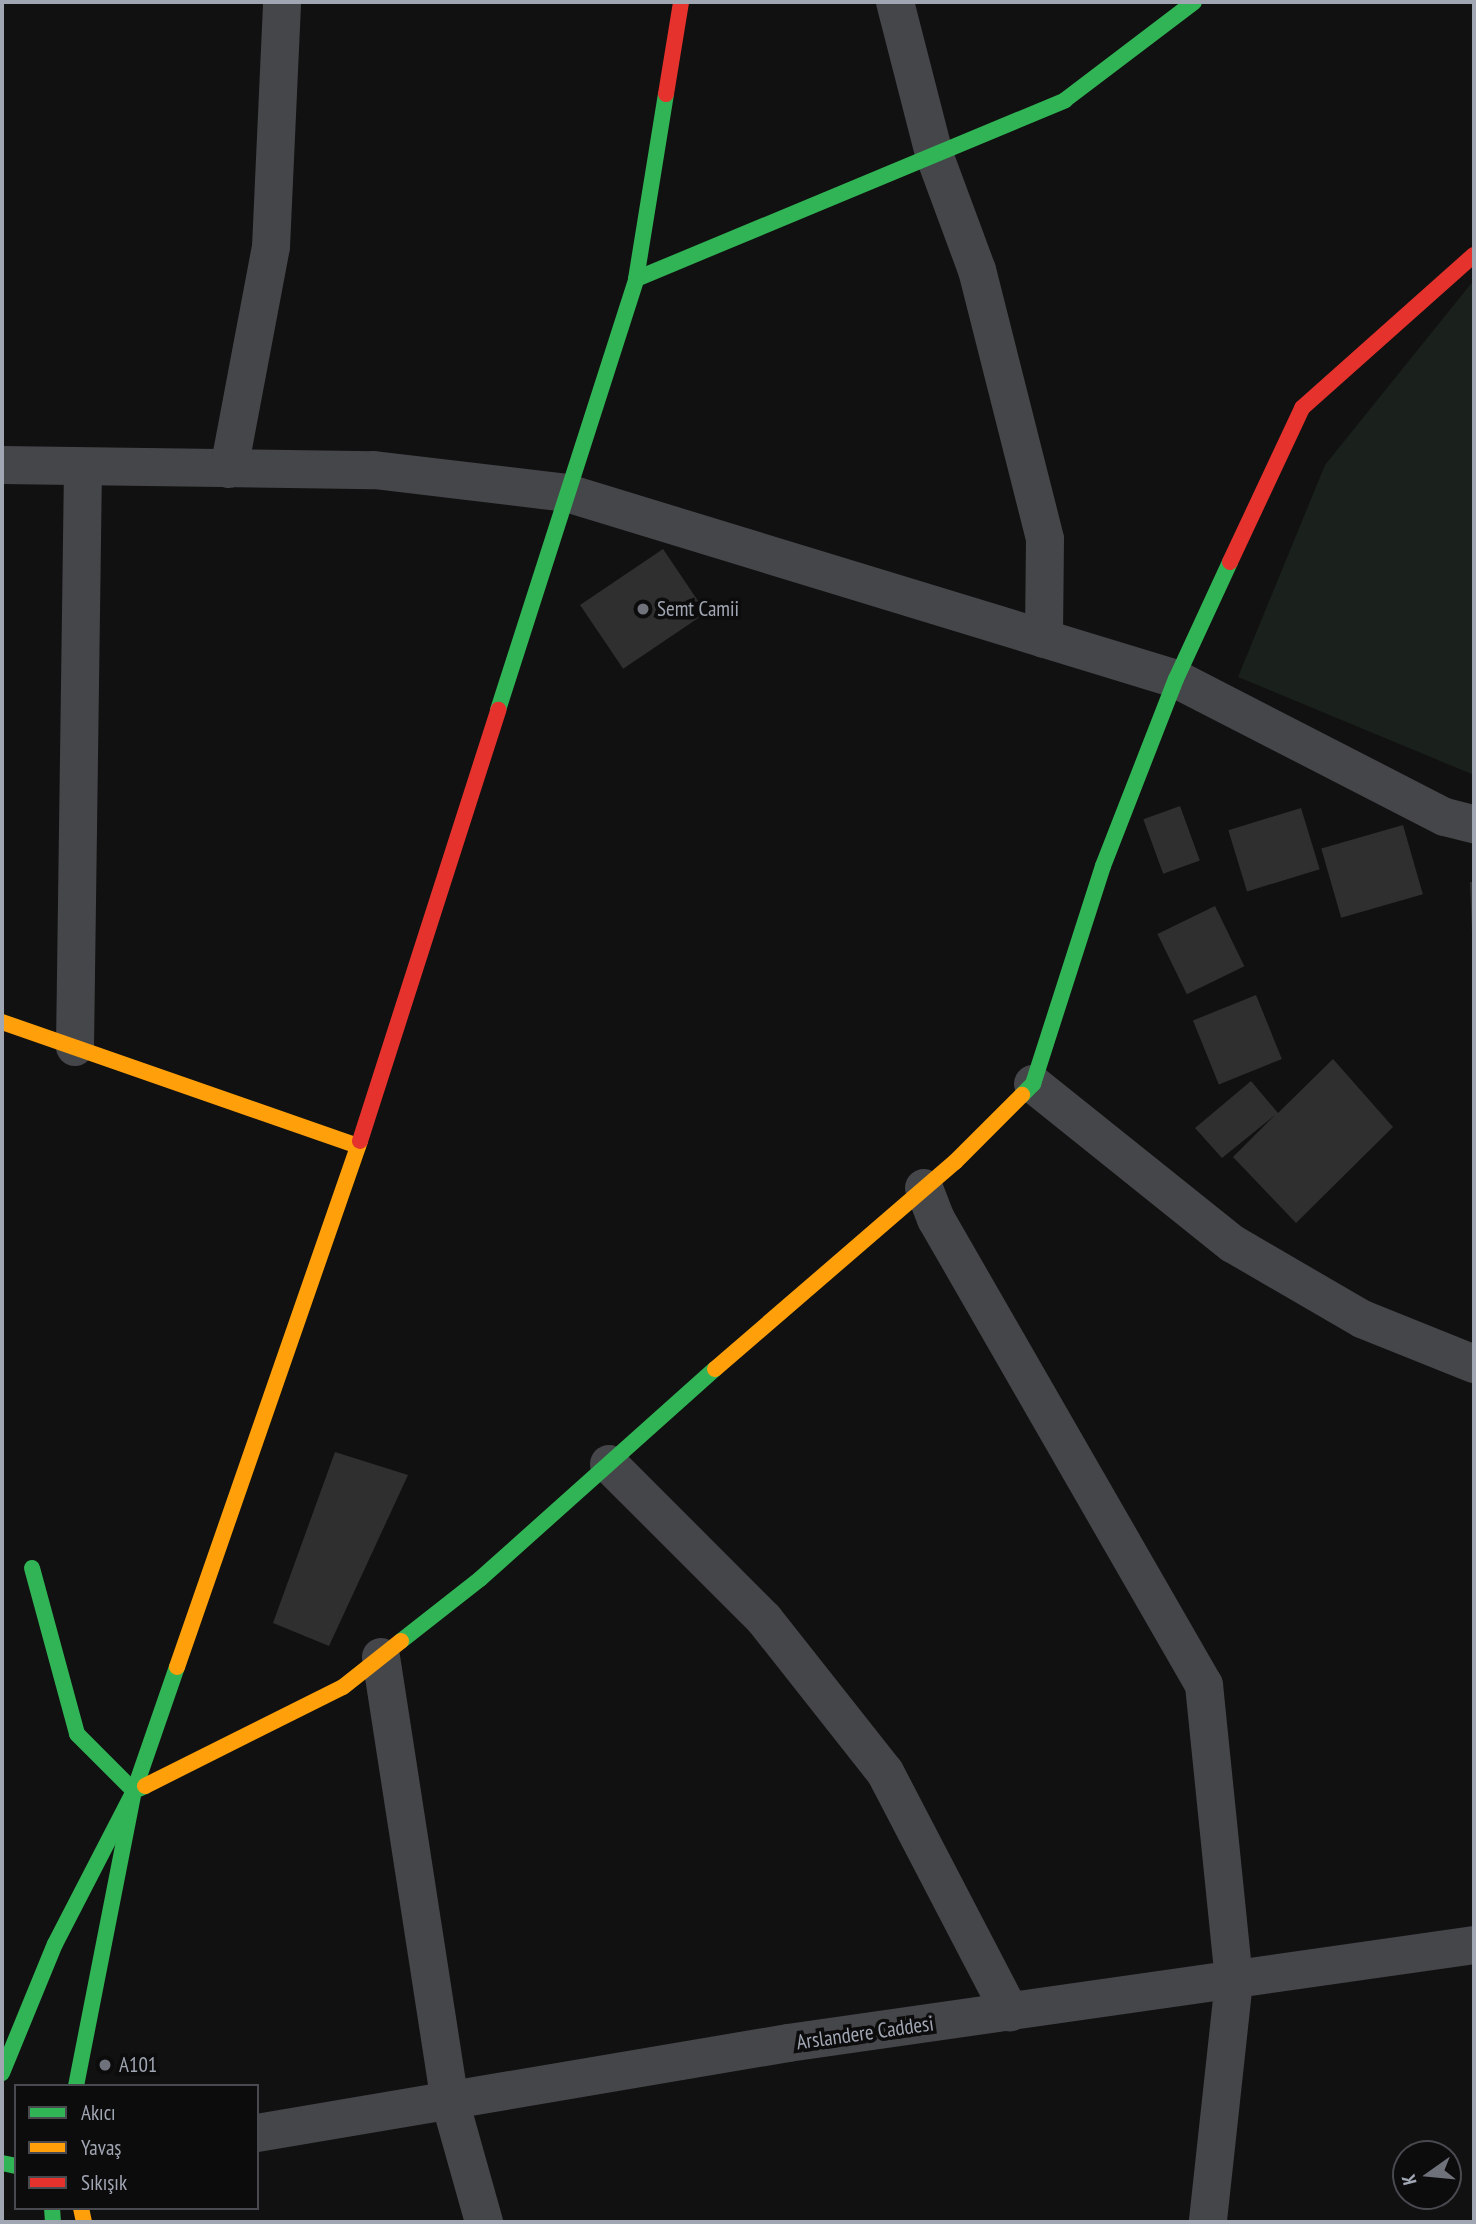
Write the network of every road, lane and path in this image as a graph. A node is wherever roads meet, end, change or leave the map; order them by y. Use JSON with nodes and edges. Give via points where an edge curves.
{"nodes":[{"id":1,"x":282,"y":2,"type":"edge"},
{"id":2,"x":681,"y":2,"type":"edge"},
{"id":3,"x":895,"y":2,"type":"edge"},
{"id":4,"x":1194,"y":2,"type":"edge"},
{"id":5,"x":934,"y":154,"type":"junction"},
{"id":6,"x":1474,"y":255,"type":"edge"},
{"id":7,"x":636,"y":279,"type":"junction"},
{"id":8,"x":2,"y":465,"type":"edge"},
{"id":9,"x":83,"y":468,"type":"junction"},
{"id":10,"x":229,"y":469,"type":"junction"},
{"id":11,"x":567,"y":493,"type":"junction"},
{"id":12,"x":1044,"y":639,"type":"junction"},
{"id":13,"x":1176,"y":680,"type":"junction"},
{"id":14,"x":1474,"y":824,"type":"edge"},
{"id":15,"x":2,"y":1022,"type":"edge"},
{"id":16,"x":75,"y":1047,"type":"junction"},
{"id":17,"x":1033,"y":1084,"type":"junction"},
{"id":18,"x":358,"y":1146,"type":"junction"},
{"id":19,"x":923,"y":1188,"type":"junction"},
{"id":20,"x":1474,"y":1364,"type":"edge"},
{"id":21,"x":609,"y":1464,"type":"junction"},
{"id":22,"x":32,"y":1568,"type":"dead end"},
{"id":23,"x":382,"y":1657,"type":"junction"},
{"id":24,"x":134,"y":1791,"type":"junction"},
{"id":25,"x":1474,"y":1945,"type":"edge"},
{"id":26,"x":1234,"y":1981,"type":"junction"},
{"id":27,"x":1010,"y":2012,"type":"junction"},
{"id":28,"x":2,"y":2073,"type":"edge"},
{"id":29,"x":76,"y":2084,"type":"edge"},
{"id":30,"x":450,"y":2101,"type":"junction"},
{"id":31,"x":259,"y":2133,"type":"edge"},
{"id":32,"x":484,"y":2222,"type":"edge"},
{"id":33,"x":1208,"y":2222,"type":"edge"}],
"edges":[{"from":1,"to":10,"type":"street","via":[[271,247]]},
{"from":2,"to":7,"type":"street"},
{"from":3,"to":5,"type":"street"},
{"from":4,"to":5,"type":"street","via":[[1065,100]]},
{"from":5,"to":7,"type":"street"},
{"from":5,"to":12,"type":"street","via":[[977,270],[1045,539]]},
{"from":6,"to":13,"type":"street","via":[[1302,408]]},
{"from":7,"to":11,"type":"street"},
{"from":8,"to":9,"type":"street"},
{"from":9,"to":10,"type":"street"},
{"from":9,"to":16,"type":"street"},
{"from":10,"to":11,"type":"street","via":[[374,470]]},
{"from":11,"to":12,"type":"street"},
{"from":11,"to":18,"type":"street"},
{"from":12,"to":13,"type":"street"},
{"from":13,"to":14,"type":"street","via":[[1445,817]]},
{"from":13,"to":17,"type":"street","via":[[1103,866]]},
{"from":15,"to":16,"type":"street"},
{"from":16,"to":18,"type":"street"},
{"from":17,"to":19,"type":"street"},
{"from":17,"to":20,"type":"street","via":[[1233,1244],[1362,1319]]},
{"from":18,"to":24,"type":"street"},
{"from":19,"to":21,"type":"street"},
{"from":19,"to":26,"type":"street","via":[[936,1219],[1204,1685]]},
{"from":21,"to":23,"type":"street","via":[[480,1579]]},
{"from":21,"to":27,"type":"street","via":[[764,1619],[885,1772]]},
{"from":22,"to":24,"type":"street","via":[[77,1734]]},
{"from":23,"to":24,"type":"street","via":[[343,1687]]},
{"from":23,"to":30,"type":"street"},
{"from":24,"to":28,"type":"street","via":[[55,1944]]},
{"from":24,"to":29,"type":"street"},
{"from":25,"to":26,"type":"street","name":"Arslandere Caddesi"},
{"from":26,"to":27,"type":"street","name":"Arslandere Caddesi"},
{"from":26,"to":33,"type":"street"},
{"from":27,"to":30,"type":"street","name":"Arslandere Caddesi"},
{"from":30,"to":31,"type":"street","name":"Arslandere Caddesi"},
{"from":30,"to":32,"type":"street"}]}
